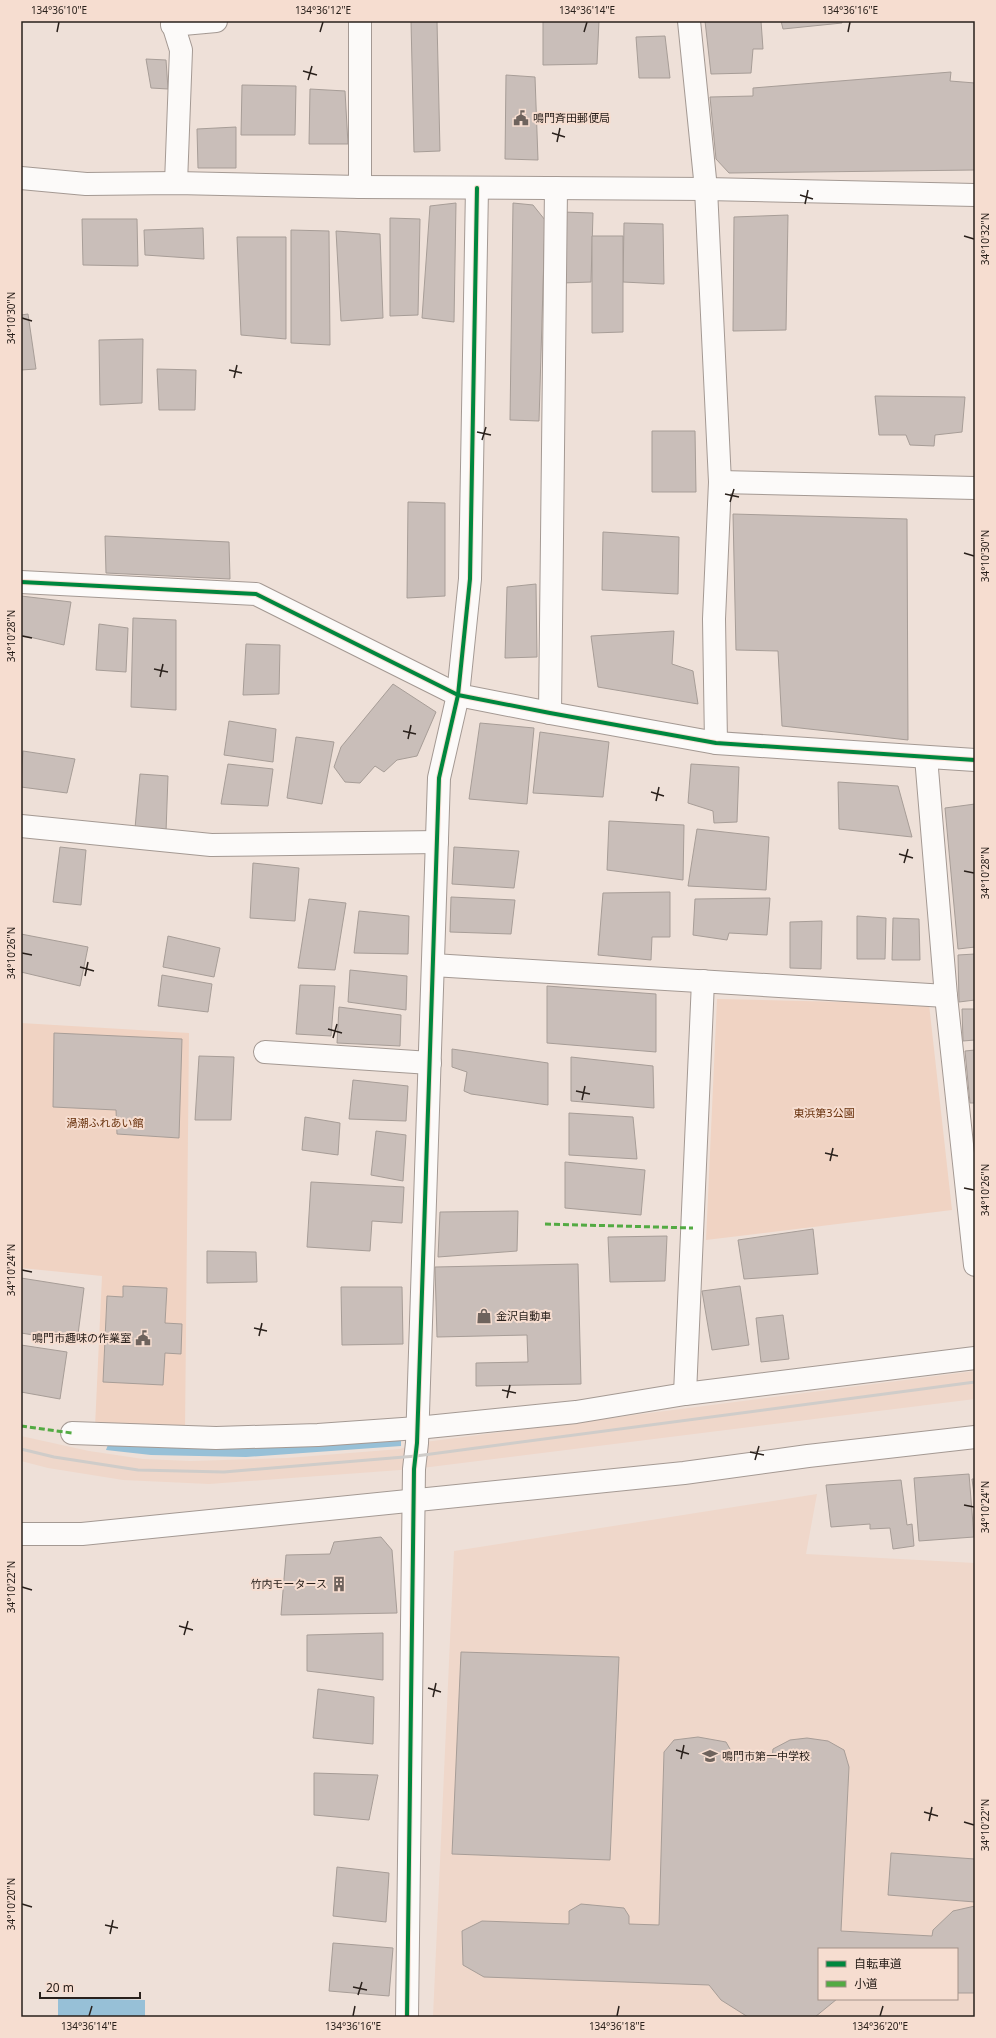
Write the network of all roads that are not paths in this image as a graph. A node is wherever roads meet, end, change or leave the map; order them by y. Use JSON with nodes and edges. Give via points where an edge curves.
{"nodes":[{"id":1,"x":216,"y":21,"type":"edge"},
{"id":2,"x":360,"y":21,"type":"edge"},
{"id":3,"x":689,"y":21,"type":"edge"},
{"id":4,"x":172,"y":23,"type":"edge"},
{"id":5,"x":21,"y":178,"type":"edge"},
{"id":6,"x":176,"y":183,"type":"junction"},
{"id":7,"x":360,"y":187,"type":"junction"},
{"id":8,"x":477,"y":188,"type":"junction"},
{"id":9,"x":556,"y":188,"type":"junction"},
{"id":10,"x":706,"y":189,"type":"junction"},
{"id":11,"x":975,"y":195,"type":"edge"},
{"id":12,"x":720,"y":482,"type":"junction"},
{"id":13,"x":975,"y":488,"type":"edge"},
{"id":14,"x":21,"y":582,"type":"edge"},
{"id":15,"x":458,"y":695,"type":"junction"},
{"id":16,"x":550,"y":713,"type":"junction"},
{"id":17,"x":716,"y":743,"type":"junction"},
{"id":18,"x":926,"y":757,"type":"junction"},
{"id":19,"x":975,"y":760,"type":"edge"},
{"id":20,"x":21,"y":826,"type":"edge"},
{"id":21,"x":437,"y":842,"type":"junction"},
{"id":22,"x":433,"y":964,"type":"junction"},
{"id":23,"x":703,"y":981,"type":"junction"},
{"id":24,"x":946,"y":996,"type":"junction"},
{"id":25,"x":265,"y":1052,"type":"dead end"},
{"id":26,"x":430,"y":1063,"type":"junction"},
{"id":27,"x":975,"y":1265,"type":"edge"},
{"id":28,"x":975,"y":1358,"type":"edge"},
{"id":29,"x":685,"y":1394,"type":"junction"},
{"id":30,"x":417,"y":1428,"type":"junction"},
{"id":31,"x":72,"y":1433,"type":"dead end"},
{"id":32,"x":975,"y":1437,"type":"edge"},
{"id":33,"x":415,"y":1500,"type":"junction"},
{"id":34,"x":21,"y":1534,"type":"edge"},
{"id":35,"x":407,"y":2017,"type":"edge"}],
"edges":[{"from":1,"to":4,"type":"street"},
{"from":2,"to":7,"type":"street"},
{"from":3,"to":10,"type":"street"},
{"from":4,"to":6,"type":"street","via":[[181,50]]},
{"from":5,"to":6,"type":"street","via":[[86,184]]},
{"from":6,"to":7,"type":"street"},
{"from":7,"to":8,"type":"street"},
{"from":8,"to":9,"type":"street"},
{"from":8,"to":15,"type":"street","via":[[470,579]]},
{"from":9,"to":10,"type":"street"},
{"from":9,"to":16,"type":"street"},
{"from":10,"to":11,"type":"street"},
{"from":10,"to":12,"type":"street"},
{"from":12,"to":13,"type":"street"},
{"from":12,"to":17,"type":"street","via":[[714,620]]},
{"from":14,"to":15,"type":"street","via":[[256,594]]},
{"from":15,"to":16,"type":"street"},
{"from":15,"to":21,"type":"street","via":[[439,778]]},
{"from":16,"to":17,"type":"street"},
{"from":17,"to":18,"type":"street"},
{"from":18,"to":19,"type":"street"},
{"from":18,"to":24,"type":"street"},
{"from":20,"to":21,"type":"street","via":[[211,845]]},
{"from":21,"to":22,"type":"street"},
{"from":22,"to":23,"type":"street"},
{"from":22,"to":26,"type":"street"},
{"from":23,"to":24,"type":"street"},
{"from":23,"to":29,"type":"street"},
{"from":24,"to":27,"type":"street"},
{"from":25,"to":26,"type":"street"},
{"from":26,"to":30,"type":"street"},
{"from":28,"to":29,"type":"street"},
{"from":29,"to":30,"type":"street","via":[[576,1412]]},
{"from":30,"to":31,"type":"street","via":[[318,1435],[216,1438]]},
{"from":30,"to":33,"type":"street"},
{"from":32,"to":33,"type":"street","via":[[684,1473]]},
{"from":33,"to":34,"type":"street","via":[[82,1534]]},
{"from":33,"to":35,"type":"street"}]}
